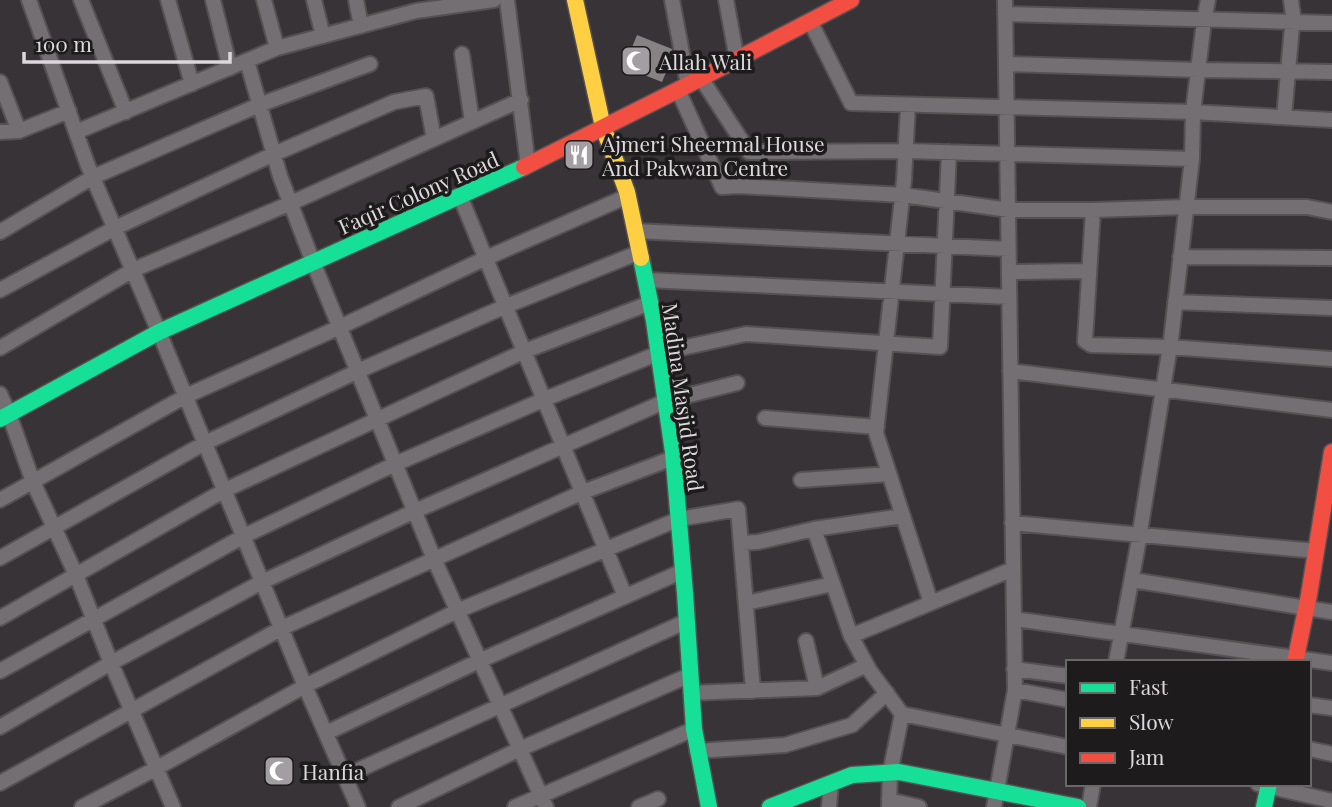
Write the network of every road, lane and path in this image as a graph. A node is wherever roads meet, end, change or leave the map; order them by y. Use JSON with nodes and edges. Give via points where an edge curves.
{"nodes":[{"id":1,"x":29,"y":0,"type":"edge"},
{"id":2,"x":81,"y":0,"type":"edge"},
{"id":3,"x":167,"y":0,"type":"edge"},
{"id":4,"x":213,"y":0,"type":"edge"},
{"id":5,"x":264,"y":0,"type":"edge"},
{"id":6,"x":314,"y":0,"type":"edge"},
{"id":7,"x":356,"y":0,"type":"edge"},
{"id":8,"x":494,"y":0,"type":"edge"},
{"id":9,"x":508,"y":0,"type":"edge"},
{"id":10,"x":575,"y":0,"type":"edge"},
{"id":11,"x":672,"y":0,"type":"edge"},
{"id":12,"x":726,"y":0,"type":"edge"},
{"id":13,"x":851,"y":0,"type":"edge"},
{"id":14,"x":1208,"y":0,"type":"edge"},
{"id":15,"x":1291,"y":0,"type":"edge"},
{"id":16,"x":453,"y":3,"type":"edge"},
{"id":17,"x":405,"y":7,"type":"edge"},
{"id":18,"x":1005,"y":7,"type":"edge"},
{"id":19,"x":810,"y":21,"type":"junction"},
{"id":20,"x":1204,"y":21,"type":"junction"},
{"id":21,"x":1292,"y":22,"type":"junction"},
{"id":22,"x":1332,"y":23,"type":"edge"},
{"id":23,"x":361,"y":26,"type":"junction"},
{"id":24,"x":323,"y":36,"type":"junction"},
{"id":25,"x":277,"y":48,"type":"junction"},
{"id":26,"x":462,"y":54,"type":"dead end"},
{"id":27,"x":737,"y":60,"type":"junction"},
{"id":28,"x":247,"y":61,"type":"junction"},
{"id":29,"x":370,"y":64,"type":"dead end"},
{"id":30,"x":1006,"y":64,"type":"junction"},
{"id":31,"x":230,"y":68,"type":"junction"},
{"id":32,"x":1198,"y":71,"type":"junction"},
{"id":33,"x":1288,"y":72,"type":"junction"},
{"id":34,"x":1332,"y":72,"type":"edge"},
{"id":35,"x":0,"y":82,"type":"edge"},
{"id":36,"x":192,"y":84,"type":"junction"},
{"id":37,"x":689,"y":84,"type":"junction"},
{"id":38,"x":521,"y":100,"type":"junction"},
{"id":39,"x":259,"y":104,"type":"junction"},
{"id":40,"x":908,"y":104,"type":"junction"},
{"id":41,"x":1006,"y":106,"type":"junction"},
{"id":42,"x":69,"y":111,"type":"junction"},
{"id":43,"x":126,"y":112,"type":"junction"},
{"id":44,"x":1193,"y":113,"type":"junction"},
{"id":45,"x":1284,"y":117,"type":"junction"},
{"id":46,"x":1332,"y":120,"type":"edge"},
{"id":47,"x":472,"y":122,"type":"junction"},
{"id":48,"x":603,"y":128,"type":"junction"},
{"id":49,"x":19,"y":131,"type":"junction"},
{"id":50,"x":0,"y":132,"type":"edge"},
{"id":51,"x":76,"y":132,"type":"junction"},
{"id":52,"x":434,"y":139,"type":"junction"},
{"id":53,"x":906,"y":150,"type":"junction"},
{"id":54,"x":949,"y":152,"type":"junction"},
{"id":55,"x":1007,"y":153,"type":"junction"},
{"id":56,"x":274,"y":154,"type":"junction"},
{"id":57,"x":1192,"y":159,"type":"junction"},
{"id":58,"x":528,"y":165,"type":"junction"},
{"id":59,"x":93,"y":177,"type":"junction"},
{"id":60,"x":902,"y":195,"type":"junction"},
{"id":61,"x":460,"y":196,"type":"junction"},
{"id":62,"x":628,"y":197,"type":"junction"},
{"id":63,"x":947,"y":201,"type":"junction"},
{"id":64,"x":291,"y":204,"type":"junction"},
{"id":65,"x":1186,"y":207,"type":"junction"},
{"id":66,"x":1009,"y":210,"type":"junction"},
{"id":67,"x":1093,"y":210,"type":"junction"},
{"id":68,"x":1332,"y":212,"type":"edge"},
{"id":69,"x":115,"y":228,"type":"junction"},
{"id":70,"x":635,"y":231,"type":"junction"},
{"id":71,"x":0,"y":232,"type":"edge"},
{"id":72,"x":897,"y":243,"type":"junction"},
{"id":73,"x":945,"y":246,"type":"junction"},
{"id":74,"x":1008,"y":249,"type":"junction"},
{"id":75,"x":639,"y":251,"type":"junction"},
{"id":76,"x":1181,"y":257,"type":"junction"},
{"id":77,"x":486,"y":258,"type":"junction"},
{"id":78,"x":1332,"y":258,"type":"edge"},
{"id":79,"x":313,"y":262,"type":"junction"},
{"id":80,"x":133,"y":270,"type":"junction"},
{"id":81,"x":1089,"y":271,"type":"junction"},
{"id":82,"x":1009,"y":272,"type":"junction"},
{"id":83,"x":646,"y":280,"type":"junction"},
{"id":84,"x":0,"y":290,"type":"edge"},
{"id":85,"x":892,"y":292,"type":"junction"},
{"id":86,"x":943,"y":294,"type":"junction"},
{"id":87,"x":1009,"y":297,"type":"junction"},
{"id":88,"x":1175,"y":302,"type":"junction"},
{"id":89,"x":650,"y":303,"type":"junction"},
{"id":90,"x":506,"y":306,"type":"junction"},
{"id":91,"x":1332,"y":308,"type":"edge"},
{"id":92,"x":340,"y":327,"type":"junction"},
{"id":93,"x":159,"y":332,"type":"junction"},
{"id":94,"x":886,"y":344,"type":"junction"},
{"id":95,"x":1169,"y":347,"type":"junction"},
{"id":96,"x":0,"y":348,"type":"edge"},
{"id":97,"x":525,"y":351,"type":"junction"},
{"id":98,"x":659,"y":353,"type":"junction"},
{"id":99,"x":1332,"y":359,"type":"edge"},
{"id":100,"x":1010,"y":371,"type":"junction"},
{"id":101,"x":358,"y":372,"type":"junction"},
{"id":102,"x":737,"y":383,"type":"dead end"},
{"id":103,"x":1162,"y":389,"type":"junction"},
{"id":104,"x":0,"y":394,"type":"edge"},
{"id":105,"x":186,"y":396,"type":"junction"},
{"id":106,"x":544,"y":399,"type":"junction"},
{"id":107,"x":666,"y":401,"type":"junction"},
{"id":108,"x":1332,"y":410,"type":"edge"},
{"id":109,"x":5,"y":417,"type":"edge"},
{"id":110,"x":765,"y":418,"type":"dead end"},
{"id":111,"x":377,"y":420,"type":"junction"},
{"id":112,"x":877,"y":427,"type":"junction"},
{"id":113,"x":205,"y":443,"type":"junction"},
{"id":114,"x":564,"y":447,"type":"junction"},
{"id":115,"x":1332,"y":452,"type":"edge"},
{"id":116,"x":673,"y":458,"type":"junction"},
{"id":117,"x":395,"y":464,"type":"junction"},
{"id":118,"x":889,"y":474,"type":"junction"},
{"id":119,"x":801,"y":480,"type":"dead end"},
{"id":120,"x":33,"y":482,"type":"junction"},
{"id":121,"x":225,"y":490,"type":"junction"},
{"id":122,"x":583,"y":492,"type":"junction"},
{"id":123,"x":0,"y":500,"type":"edge"},
{"id":124,"x":415,"y":511,"type":"junction"},
{"id":125,"x":903,"y":516,"type":"junction"},
{"id":126,"x":1326,"y":518,"type":"edge"},
{"id":127,"x":678,"y":519,"type":"junction"},
{"id":128,"x":1012,"y":523,"type":"junction"},
{"id":129,"x":54,"y":528,"type":"junction"},
{"id":130,"x":814,"y":529,"type":"junction"},
{"id":131,"x":1140,"y":535,"type":"junction"},
{"id":132,"x":244,"y":536,"type":"junction"},
{"id":133,"x":741,"y":543,"type":"junction"},
{"id":134,"x":605,"y":550,"type":"junction"},
{"id":135,"x":1315,"y":551,"type":"junction"},
{"id":136,"x":0,"y":558,"type":"edge"},
{"id":137,"x":434,"y":559,"type":"junction"},
{"id":138,"x":1013,"y":569,"type":"junction"},
{"id":139,"x":683,"y":571,"type":"junction"},
{"id":140,"x":76,"y":575,"type":"junction"},
{"id":141,"x":1132,"y":580,"type":"junction"},
{"id":142,"x":262,"y":582,"type":"junction"},
{"id":143,"x":833,"y":584,"type":"junction"},
{"id":144,"x":625,"y":596,"type":"junction"},
{"id":145,"x":746,"y":603,"type":"junction"},
{"id":146,"x":931,"y":603,"type":"junction"},
{"id":147,"x":1306,"y":607,"type":"junction"},
{"id":148,"x":457,"y":611,"type":"junction"},
{"id":149,"x":1332,"y":612,"type":"edge"},
{"id":150,"x":0,"y":618,"type":"edge"},
{"id":151,"x":95,"y":619,"type":"junction"},
{"id":152,"x":1014,"y":620,"type":"junction"},
{"id":153,"x":687,"y":621,"type":"junction"},
{"id":154,"x":282,"y":628,"type":"junction"},
{"id":155,"x":1122,"y":634,"type":"junction"},
{"id":156,"x":851,"y":636,"type":"junction"},
{"id":157,"x":806,"y":641,"type":"dead end"},
{"id":158,"x":1116,"y":660,"type":"edge"},
{"id":159,"x":1295,"y":660,"type":"edge"},
{"id":160,"x":479,"y":661,"type":"junction"},
{"id":161,"x":1311,"y":661,"type":"edge"},
{"id":162,"x":111,"y":663,"type":"junction"},
{"id":163,"x":1332,"y":663,"type":"edge"},
{"id":164,"x":867,"y":665,"type":"junction"},
{"id":165,"x":1014,"y":669,"type":"junction"},
{"id":166,"x":0,"y":671,"type":"edge"},
{"id":167,"x":690,"y":675,"type":"junction"},
{"id":168,"x":1066,"y":676,"type":"edge"},
{"id":169,"x":305,"y":685,"type":"junction"},
{"id":170,"x":817,"y":688,"type":"junction"},
{"id":171,"x":1015,"y":690,"type":"junction"},
{"id":172,"x":753,"y":691,"type":"junction"},
{"id":173,"x":691,"y":693,"type":"junction"},
{"id":174,"x":887,"y":693,"type":"junction"},
{"id":175,"x":1066,"y":701,"type":"edge"},
{"id":176,"x":500,"y":705,"type":"junction"},
{"id":177,"x":1311,"y":705,"type":"edge"},
{"id":178,"x":1332,"y":708,"type":"edge"},
{"id":179,"x":132,"y":710,"type":"junction"},
{"id":180,"x":902,"y":714,"type":"junction"},
{"id":181,"x":0,"y":727,"type":"edge"},
{"id":182,"x":694,"y":729,"type":"junction"},
{"id":183,"x":326,"y":733,"type":"junction"},
{"id":184,"x":1007,"y":735,"type":"junction"},
{"id":185,"x":1066,"y":747,"type":"edge"},
{"id":186,"x":520,"y":749,"type":"junction"},
{"id":187,"x":1311,"y":749,"type":"edge"},
{"id":188,"x":697,"y":751,"type":"junction"},
{"id":189,"x":1332,"y":754,"type":"edge"},
{"id":190,"x":155,"y":769,"type":"junction"},
{"id":191,"x":890,"y":773,"type":"junction"},
{"id":192,"x":345,"y":776,"type":"junction"},
{"id":193,"x":0,"y":783,"type":"edge"},
{"id":194,"x":831,"y":783,"type":"junction"},
{"id":195,"x":1093,"y":786,"type":"edge"},
{"id":196,"x":1265,"y":786,"type":"edge"},
{"id":197,"x":1269,"y":786,"type":"edge"},
{"id":198,"x":658,"y":799,"type":"dead end"},
{"id":199,"x":996,"y":799,"type":"edge"},
{"id":200,"x":543,"y":801,"type":"edge"},
{"id":201,"x":1332,"y":801,"type":"edge"},
{"id":202,"x":889,"y":803,"type":"edge"},
{"id":203,"x":1044,"y":804,"type":"edge"},
{"id":204,"x":82,"y":807,"type":"edge"},
{"id":205,"x":173,"y":807,"type":"edge"},
{"id":206,"x":358,"y":807,"type":"edge"},
{"id":207,"x":399,"y":807,"type":"edge"},
{"id":208,"x":515,"y":807,"type":"edge"},
{"id":209,"x":639,"y":807,"type":"edge"},
{"id":210,"x":709,"y":807,"type":"edge"},
{"id":211,"x":770,"y":807,"type":"edge"},
{"id":212,"x":829,"y":807,"type":"edge"},
{"id":213,"x":919,"y":807,"type":"edge"},
{"id":214,"x":1078,"y":807,"type":"edge"},
{"id":215,"x":1089,"y":807,"type":"edge"},
{"id":216,"x":1264,"y":807,"type":"edge"}],
"edges":[{"from":1,"to":42,"type":"street"},
{"from":2,"to":43,"type":"street"},
{"from":3,"to":36,"type":"street"},
{"from":4,"to":31,"type":"street"},
{"from":5,"to":25,"type":"street"},
{"from":6,"to":24,"type":"street"},
{"from":7,"to":23,"type":"street"},
{"from":8,"to":16,"type":"street"},
{"from":9,"to":38,"type":"street"},
{"from":10,"to":48,"type":"street","name":"Madina Masjid Road"},
{"from":11,"to":37,"type":"street"},
{"from":12,"to":27,"type":"street"},
{"from":13,"to":19,"type":"street","name":"Faqir Colony Road"},
{"from":14,"to":20,"type":"street"},
{"from":15,"to":21,"type":"street"},
{"from":16,"to":17,"type":"street"},
{"from":17,"to":23,"type":"street"},
{"from":18,"to":20,"type":"street"},
{"from":18,"to":30,"type":"street"},
{"from":19,"to":27,"type":"street","name":"Faqir Colony Road"},
{"from":19,"to":40,"type":"street","via":[[851,103]]},
{"from":20,"to":21,"type":"street"},
{"from":20,"to":32,"type":"street"},
{"from":21,"to":22,"type":"street"},
{"from":21,"to":33,"type":"street"},
{"from":23,"to":24,"type":"street"},
{"from":24,"to":25,"type":"street"},
{"from":25,"to":28,"type":"street"},
{"from":26,"to":47,"type":"street"},
{"from":27,"to":37,"type":"street","name":"Faqir Colony Road"},
{"from":28,"to":31,"type":"street"},
{"from":28,"to":39,"type":"street"},
{"from":29,"to":39,"type":"street"},
{"from":30,"to":32,"type":"street"},
{"from":30,"to":41,"type":"street"},
{"from":31,"to":36,"type":"street"},
{"from":32,"to":33,"type":"street"},
{"from":32,"to":44,"type":"street"},
{"from":33,"to":34,"type":"street"},
{"from":33,"to":45,"type":"street"},
{"from":35,"to":49,"type":"street"},
{"from":36,"to":43,"type":"street"},
{"from":37,"to":48,"type":"street","name":"Faqir Colony Road"},
{"from":37,"to":53,"type":"street","via":[[749,152]]},
{"from":37,"to":60,"type":"street","via":[[722,187]]},
{"from":38,"to":47,"type":"street"},
{"from":38,"to":58,"type":"street"},
{"from":39,"to":56,"type":"street"},
{"from":39,"to":59,"type":"street"},
{"from":40,"to":41,"type":"street"},
{"from":40,"to":53,"type":"street"},
{"from":41,"to":44,"type":"street"},
{"from":41,"to":55,"type":"street"},
{"from":42,"to":49,"type":"street"},
{"from":42,"to":51,"type":"street"},
{"from":43,"to":51,"type":"street"},
{"from":44,"to":45,"type":"street"},
{"from":44,"to":57,"type":"street"},
{"from":45,"to":46,"type":"street"},
{"from":47,"to":52,"type":"street"},
{"from":48,"to":58,"type":"street","name":"Faqir Colony Road"},
{"from":48,"to":62,"type":"street","name":"Madina Masjid Road"},
{"from":49,"to":50,"type":"street"},
{"from":51,"to":59,"type":"street"},
{"from":52,"to":56,"type":"street","via":[[426,96],[394,102]]},
{"from":52,"to":64,"type":"street"},
{"from":53,"to":54,"type":"street"},
{"from":53,"to":60,"type":"street"},
{"from":54,"to":55,"type":"street"},
{"from":54,"to":63,"type":"street"},
{"from":55,"to":57,"type":"street"},
{"from":55,"to":66,"type":"street"},
{"from":56,"to":64,"type":"street"},
{"from":56,"to":69,"type":"street"},
{"from":57,"to":65,"type":"street"},
{"from":58,"to":61,"type":"street","name":"Faqir Colony Road"},
{"from":59,"to":69,"type":"street"},
{"from":59,"to":71,"type":"street"},
{"from":60,"to":63,"type":"street"},
{"from":60,"to":72,"type":"street"},
{"from":61,"to":77,"type":"street"},
{"from":61,"to":79,"type":"street","name":"Faqir Colony Road"},
{"from":62,"to":70,"type":"street","name":"Madina Masjid Road"},
{"from":62,"to":77,"type":"street"},
{"from":63,"to":66,"type":"street"},
{"from":63,"to":73,"type":"street"},
{"from":64,"to":79,"type":"street"},
{"from":64,"to":80,"type":"street"},
{"from":65,"to":67,"type":"street"},
{"from":65,"to":68,"type":"street","via":[[1307,207]]},
{"from":65,"to":76,"type":"street"},
{"from":66,"to":67,"type":"street"},
{"from":66,"to":74,"type":"street"},
{"from":67,"to":81,"type":"street"},
{"from":69,"to":80,"type":"street"},
{"from":69,"to":84,"type":"street"},
{"from":70,"to":72,"type":"street"},
{"from":70,"to":75,"type":"street","name":"Madina Masjid Road"},
{"from":72,"to":73,"type":"street"},
{"from":72,"to":85,"type":"street"},
{"from":73,"to":74,"type":"street"},
{"from":73,"to":86,"type":"street"},
{"from":74,"to":82,"type":"street"},
{"from":75,"to":83,"type":"street","name":"Madina Masjid Road"},
{"from":75,"to":90,"type":"street"},
{"from":76,"to":78,"type":"street"},
{"from":76,"to":88,"type":"street"},
{"from":77,"to":90,"type":"street"},
{"from":77,"to":92,"type":"street"},
{"from":79,"to":92,"type":"street"},
{"from":79,"to":93,"type":"street","name":"Faqir Colony Road"},
{"from":80,"to":93,"type":"street"},
{"from":80,"to":96,"type":"street"},
{"from":81,"to":82,"type":"street"},
{"from":81,"to":95,"type":"street","via":[[1085,341],[1091,345]]},
{"from":82,"to":87,"type":"street"},
{"from":83,"to":85,"type":"street"},
{"from":83,"to":89,"type":"street","name":"Madina Masjid Road"},
{"from":85,"to":86,"type":"street"},
{"from":85,"to":94,"type":"street"},
{"from":86,"to":87,"type":"street"},
{"from":86,"to":94,"type":"street","via":[[940,348]]},
{"from":87,"to":100,"type":"street"},
{"from":88,"to":91,"type":"street"},
{"from":88,"to":95,"type":"street"},
{"from":89,"to":97,"type":"street"},
{"from":89,"to":98,"type":"street","name":"Madina Masjid Road"},
{"from":90,"to":97,"type":"street"},
{"from":90,"to":101,"type":"street"},
{"from":92,"to":101,"type":"street"},
{"from":92,"to":105,"type":"street"},
{"from":93,"to":105,"type":"street"},
{"from":93,"to":109,"type":"street","name":"Faqir Colony Road"},
{"from":94,"to":98,"type":"street","via":[[746,334]]},
{"from":94,"to":112,"type":"street"},
{"from":95,"to":99,"type":"street"},
{"from":95,"to":103,"type":"street"},
{"from":97,"to":106,"type":"street"},
{"from":97,"to":111,"type":"street"},
{"from":98,"to":106,"type":"street"},
{"from":98,"to":107,"type":"street","name":"Madina Masjid Road"},
{"from":100,"to":103,"type":"street"},
{"from":100,"to":128,"type":"street"},
{"from":101,"to":111,"type":"street"},
{"from":101,"to":113,"type":"street"},
{"from":102,"to":107,"type":"street"},
{"from":103,"to":108,"type":"street"},
{"from":103,"to":131,"type":"street"},
{"from":104,"to":109,"type":"street"},
{"from":105,"to":113,"type":"street"},
{"from":105,"to":120,"type":"street"},
{"from":106,"to":114,"type":"street"},
{"from":106,"to":117,"type":"street"},
{"from":107,"to":114,"type":"street"},
{"from":107,"to":116,"type":"street","name":"Madina Masjid Road"},
{"from":109,"to":120,"type":"street"},
{"from":110,"to":112,"type":"street"},
{"from":111,"to":117,"type":"street"},
{"from":111,"to":121,"type":"street"},
{"from":112,"to":118,"type":"street"},
{"from":113,"to":121,"type":"street"},
{"from":113,"to":129,"type":"street"},
{"from":114,"to":122,"type":"street"},
{"from":114,"to":124,"type":"street"},
{"from":115,"to":126,"type":"street"},
{"from":116,"to":122,"type":"street"},
{"from":116,"to":127,"type":"street","name":"Madina Masjid Road"},
{"from":117,"to":124,"type":"street"},
{"from":117,"to":132,"type":"street"},
{"from":118,"to":119,"type":"street"},
{"from":118,"to":125,"type":"street"},
{"from":120,"to":123,"type":"street"},
{"from":120,"to":129,"type":"street"},
{"from":121,"to":132,"type":"street"},
{"from":121,"to":140,"type":"street"},
{"from":122,"to":134,"type":"street"},
{"from":122,"to":137,"type":"street"},
{"from":124,"to":137,"type":"street"},
{"from":124,"to":142,"type":"street"},
{"from":125,"to":130,"type":"street"},
{"from":125,"to":146,"type":"street"},
{"from":126,"to":135,"type":"street"},
{"from":127,"to":133,"type":"street","via":[[738,509]]},
{"from":127,"to":134,"type":"street"},
{"from":127,"to":139,"type":"street","name":"Madina Masjid Road"},
{"from":128,"to":131,"type":"street"},
{"from":128,"to":138,"type":"street"},
{"from":129,"to":136,"type":"street"},
{"from":129,"to":140,"type":"street"},
{"from":130,"to":133,"type":"street"},
{"from":130,"to":143,"type":"street"},
{"from":131,"to":135,"type":"street"},
{"from":131,"to":141,"type":"street"},
{"from":132,"to":142,"type":"street"},
{"from":132,"to":151,"type":"street"},
{"from":133,"to":145,"type":"street"},
{"from":134,"to":144,"type":"street"},
{"from":134,"to":148,"type":"street"},
{"from":135,"to":147,"type":"street"},
{"from":137,"to":148,"type":"street"},
{"from":137,"to":154,"type":"street"},
{"from":138,"to":146,"type":"street"},
{"from":138,"to":152,"type":"street"},
{"from":139,"to":144,"type":"street"},
{"from":139,"to":153,"type":"street","name":"Madina Masjid Road"},
{"from":140,"to":150,"type":"street"},
{"from":140,"to":151,"type":"street"},
{"from":141,"to":147,"type":"street"},
{"from":141,"to":155,"type":"street"},
{"from":142,"to":154,"type":"street"},
{"from":142,"to":162,"type":"street"},
{"from":143,"to":145,"type":"street"},
{"from":143,"to":156,"type":"street"},
{"from":144,"to":160,"type":"street"},
{"from":145,"to":172,"type":"street"},
{"from":146,"to":156,"type":"street"},
{"from":147,"to":149,"type":"street"},
{"from":147,"to":159,"type":"street"},
{"from":148,"to":160,"type":"street"},
{"from":148,"to":169,"type":"street"},
{"from":151,"to":162,"type":"street"},
{"from":151,"to":166,"type":"street"},
{"from":152,"to":155,"type":"street"},
{"from":152,"to":165,"type":"street"},
{"from":153,"to":167,"type":"street","name":"Madina Masjid Road"},
{"from":153,"to":176,"type":"street"},
{"from":154,"to":169,"type":"street"},
{"from":154,"to":179,"type":"street"},
{"from":155,"to":158,"type":"street"},
{"from":155,"to":159,"type":"street"},
{"from":156,"to":164,"type":"street"},
{"from":157,"to":170,"type":"street"},
{"from":160,"to":176,"type":"street"},
{"from":160,"to":183,"type":"street"},
{"from":161,"to":163,"type":"street"},
{"from":162,"to":179,"type":"street"},
{"from":162,"to":181,"type":"street"},
{"from":164,"to":170,"type":"street"},
{"from":164,"to":174,"type":"street"},
{"from":165,"to":168,"type":"street"},
{"from":165,"to":171,"type":"street"},
{"from":167,"to":173,"type":"street","name":"Madina Masjid Road"},
{"from":167,"to":186,"type":"street"},
{"from":169,"to":183,"type":"street"},
{"from":169,"to":190,"type":"street"},
{"from":170,"to":172,"type":"street"},
{"from":171,"to":175,"type":"street"},
{"from":171,"to":184,"type":"street"},
{"from":172,"to":173,"type":"street"},
{"from":173,"to":182,"type":"street","name":"Madina Masjid Road"},
{"from":174,"to":180,"type":"street"},
{"from":174,"to":188,"type":"street","via":[[852,725],[785,745]]},
{"from":176,"to":186,"type":"street"},
{"from":176,"to":192,"type":"street"},
{"from":177,"to":178,"type":"street"},
{"from":179,"to":190,"type":"street"},
{"from":179,"to":193,"type":"street"},
{"from":180,"to":184,"type":"street"},
{"from":180,"to":191,"type":"street"},
{"from":182,"to":188,"type":"street","name":"Madina Masjid Road"},
{"from":182,"to":200,"type":"street"},
{"from":183,"to":192,"type":"street"},
{"from":184,"to":185,"type":"street"},
{"from":184,"to":199,"type":"street"},
{"from":186,"to":200,"type":"street"},
{"from":186,"to":207,"type":"street"},
{"from":187,"to":189,"type":"street"},
{"from":188,"to":210,"type":"street","name":"Madina Masjid Road"},
{"from":190,"to":204,"type":"street"},
{"from":190,"to":205,"type":"street"},
{"from":191,"to":194,"type":"street","via":[[852,775]]},
{"from":191,"to":199,"type":"street"},
{"from":191,"to":202,"type":"street"},
{"from":192,"to":206,"type":"street"},
{"from":194,"to":211,"type":"street"},
{"from":194,"to":212,"type":"street"},
{"from":195,"to":215,"type":"street"},
{"from":196,"to":216,"type":"street"},
{"from":197,"to":201,"type":"street"},
{"from":198,"to":209,"type":"street"},
{"from":199,"to":203,"type":"street"},
{"from":200,"to":208,"type":"street"},
{"from":202,"to":213,"type":"street"},
{"from":203,"to":214,"type":"street"}]}
